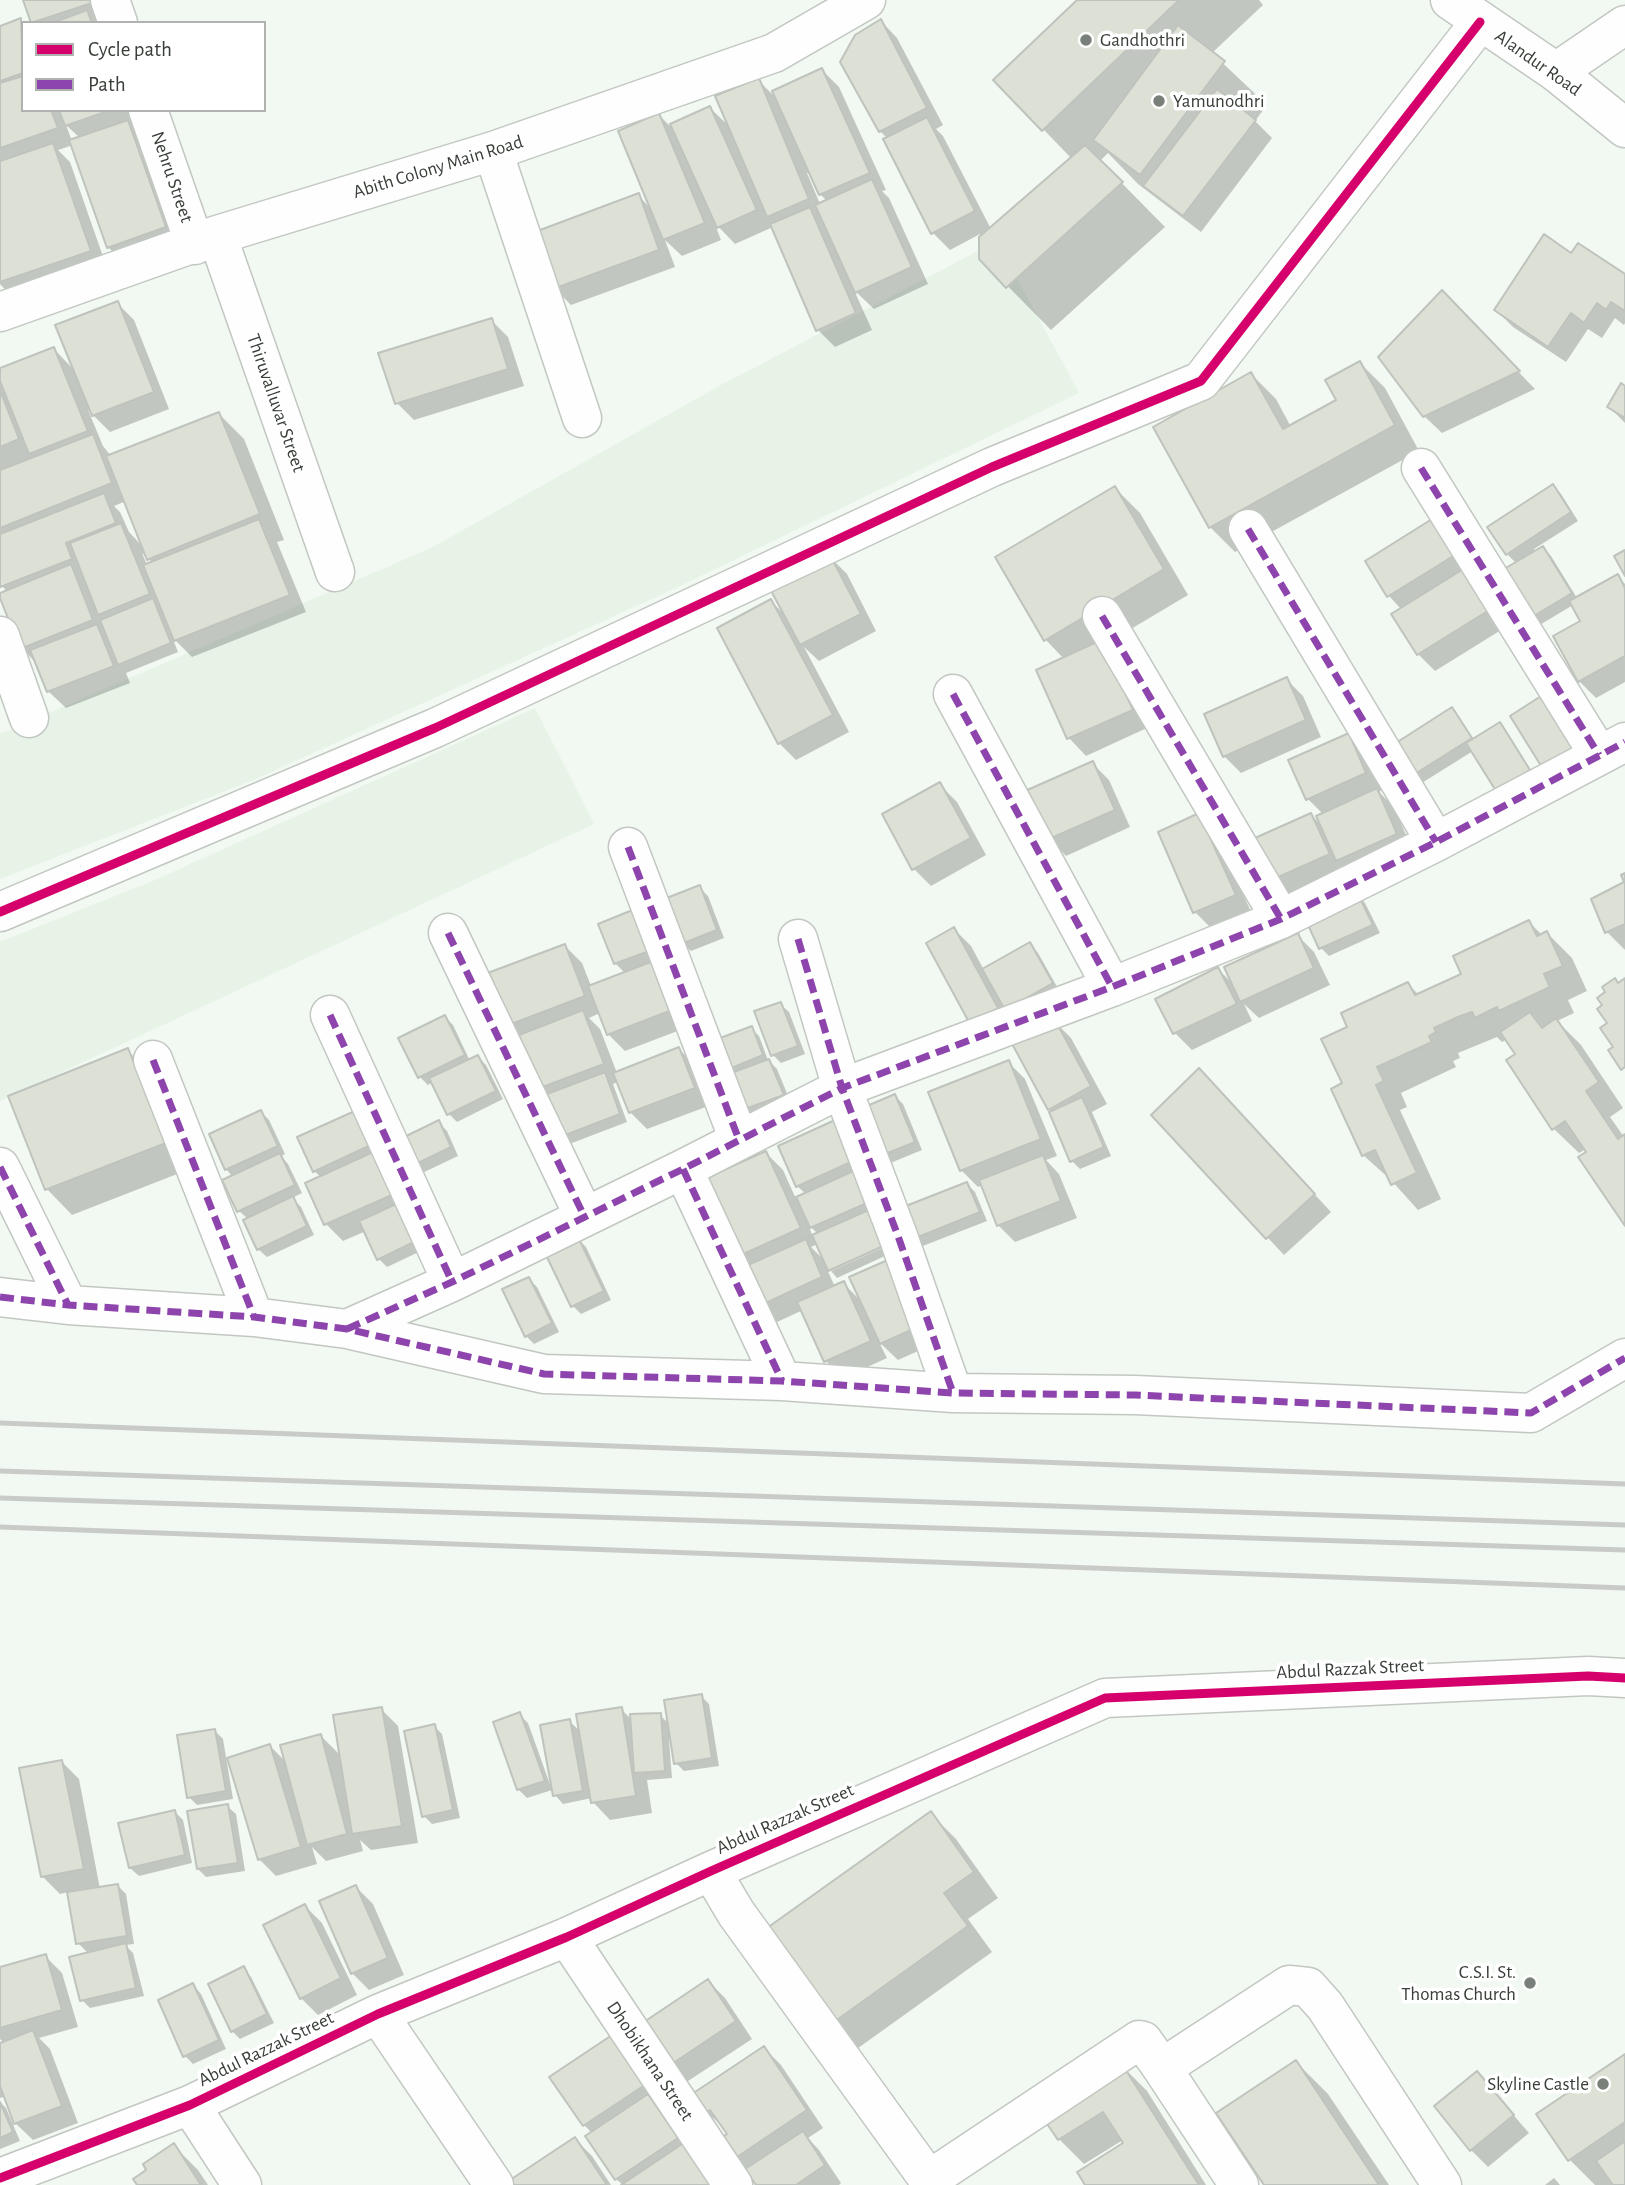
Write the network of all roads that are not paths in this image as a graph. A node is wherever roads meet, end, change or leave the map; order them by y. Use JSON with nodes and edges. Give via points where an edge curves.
{"nodes":[{"id":1,"x":110,"y":0,"type":"edge"},
{"id":2,"x":866,"y":0,"type":"edge"},
{"id":3,"x":1450,"y":0,"type":"edge"},
{"id":4,"x":117,"y":21,"type":"edge"},
{"id":5,"x":1480,"y":22,"type":"junction"},
{"id":6,"x":1625,"y":26,"type":"edge"},
{"id":7,"x":1556,"y":72,"type":"junction"},
{"id":8,"x":149,"y":112,"type":"edge"},
{"id":9,"x":1625,"y":128,"type":"edge"},
{"id":10,"x":493,"y":151,"type":"junction"},
{"id":11,"x":206,"y":240,"type":"junction"},
{"id":12,"x":0,"y":312,"type":"edge"},
{"id":13,"x":582,"y":418,"type":"dead end"},
{"id":14,"x":1421,"y":468,"type":"dead end"},
{"id":15,"x":1248,"y":529,"type":"dead end"},
{"id":16,"x":335,"y":572,"type":"dead end"},
{"id":17,"x":1102,"y":616,"type":"dead end"},
{"id":18,"x":0,"y":636,"type":"edge"},
{"id":19,"x":953,"y":694,"type":"dead end"},
{"id":20,"x":29,"y":718,"type":"dead end"},
{"id":21,"x":1612,"y":748,"type":"edge"},
{"id":22,"x":1436,"y":842,"type":"junction"},
{"id":23,"x":628,"y":847,"type":"dead end"},
{"id":24,"x":0,"y":912,"type":"edge"},
{"id":25,"x":1281,"y":919,"type":"junction"},
{"id":26,"x":448,"y":933,"type":"dead end"},
{"id":27,"x":798,"y":939,"type":"dead end"},
{"id":28,"x":1112,"y":988,"type":"junction"},
{"id":29,"x":330,"y":1015,"type":"dead end"},
{"id":30,"x":153,"y":1060,"type":"dead end"},
{"id":31,"x":842,"y":1088,"type":"junction"},
{"id":32,"x":739,"y":1140,"type":"junction"},
{"id":33,"x":0,"y":1167,"type":"edge"},
{"id":34,"x":683,"y":1169,"type":"junction"},
{"id":35,"x":584,"y":1216,"type":"junction"},
{"id":36,"x":452,"y":1282,"type":"junction"},
{"id":37,"x":0,"y":1297,"type":"edge"},
{"id":38,"x":68,"y":1305,"type":"junction"},
{"id":39,"x":254,"y":1317,"type":"junction"},
{"id":40,"x":347,"y":1329,"type":"junction"},
{"id":41,"x":1625,"y":1358,"type":"edge"},
{"id":42,"x":782,"y":1381,"type":"junction"},
{"id":43,"x":953,"y":1393,"type":"junction"},
{"id":44,"x":1625,"y":1678,"type":"edge"},
{"id":45,"x":711,"y":1871,"type":"junction"},
{"id":46,"x":567,"y":1937,"type":"junction"},
{"id":47,"x":378,"y":2014,"type":"junction"},
{"id":48,"x":1163,"y":2068,"type":"junction"},
{"id":49,"x":190,"y":2105,"type":"junction"},
{"id":50,"x":0,"y":2178,"type":"edge"},
{"id":51,"x":242,"y":2185,"type":"edge"},
{"id":52,"x":494,"y":2185,"type":"edge"},
{"id":53,"x":733,"y":2185,"type":"edge"},
{"id":54,"x":1239,"y":2185,"type":"edge"},
{"id":55,"x":1442,"y":2185,"type":"edge"}],
"edges":[{"from":1,"to":4,"type":"street"},
{"from":2,"to":10,"type":"street","name":"Abith Colony Main Road","via":[[774,53]]},
{"from":3,"to":5,"type":"street","name":"Alandur Road"},
{"from":5,"to":7,"type":"street","name":"Alandur Road"},
{"from":5,"to":24,"type":"street","via":[[1201,381],[992,467],[435,728]]},
{"from":6,"to":7,"type":"street"},
{"from":7,"to":9,"type":"street","name":"Alandur Road"},
{"from":8,"to":11,"type":"street","name":"Nehru Street"},
{"from":10,"to":11,"type":"street","name":"Abith Colony Main Road"},
{"from":10,"to":13,"type":"street"},
{"from":11,"to":12,"type":"street","name":"Abith Colony Main Road"},
{"from":11,"to":16,"type":"street","name":"Thiruvalluvar Street"},
{"from":14,"to":21,"type":"street"},
{"from":15,"to":22,"type":"street"},
{"from":17,"to":25,"type":"street"},
{"from":18,"to":20,"type":"street"},
{"from":19,"to":28,"type":"street"},
{"from":21,"to":22,"type":"street"},
{"from":22,"to":25,"type":"street"},
{"from":23,"to":32,"type":"street"},
{"from":25,"to":28,"type":"street"},
{"from":26,"to":35,"type":"street"},
{"from":27,"to":31,"type":"street"},
{"from":28,"to":31,"type":"street"},
{"from":29,"to":36,"type":"street"},
{"from":30,"to":39,"type":"street"},
{"from":31,"to":32,"type":"street"},
{"from":31,"to":43,"type":"street"},
{"from":32,"to":34,"type":"street"},
{"from":33,"to":38,"type":"street"},
{"from":34,"to":35,"type":"street"},
{"from":34,"to":42,"type":"street"},
{"from":35,"to":36,"type":"street"},
{"from":36,"to":40,"type":"street"},
{"from":37,"to":38,"type":"street"},
{"from":38,"to":39,"type":"street"},
{"from":39,"to":40,"type":"street"},
{"from":40,"to":42,"type":"street","via":[[544,1374]]},
{"from":41,"to":43,"type":"street","via":[[1531,1413],[1135,1395]]},
{"from":42,"to":43,"type":"street"},
{"from":44,"to":45,"type":"street","name":"Abdul Razzak Street","via":[[1105,1698]]},
{"from":45,"to":46,"type":"street","name":"Abdul Razzak Street"},
{"from":45,"to":48,"type":"street","via":[[736,1913],[924,2174],[939,2173],[1135,2041],[1143,2040]]},
{"from":46,"to":47,"type":"street","name":"Abdul Razzak Street"},
{"from":46,"to":53,"type":"street","name":"Dhobikhana Street"},
{"from":47,"to":49,"type":"street","name":"Abdul Razzak Street"},
{"from":47,"to":52,"type":"street"},
{"from":48,"to":54,"type":"street"},
{"from":48,"to":55,"type":"street","via":[[1289,1986],[1308,1987]]},
{"from":49,"to":50,"type":"street","name":"Abdul Razzak Street"},
{"from":49,"to":51,"type":"street"}]}
